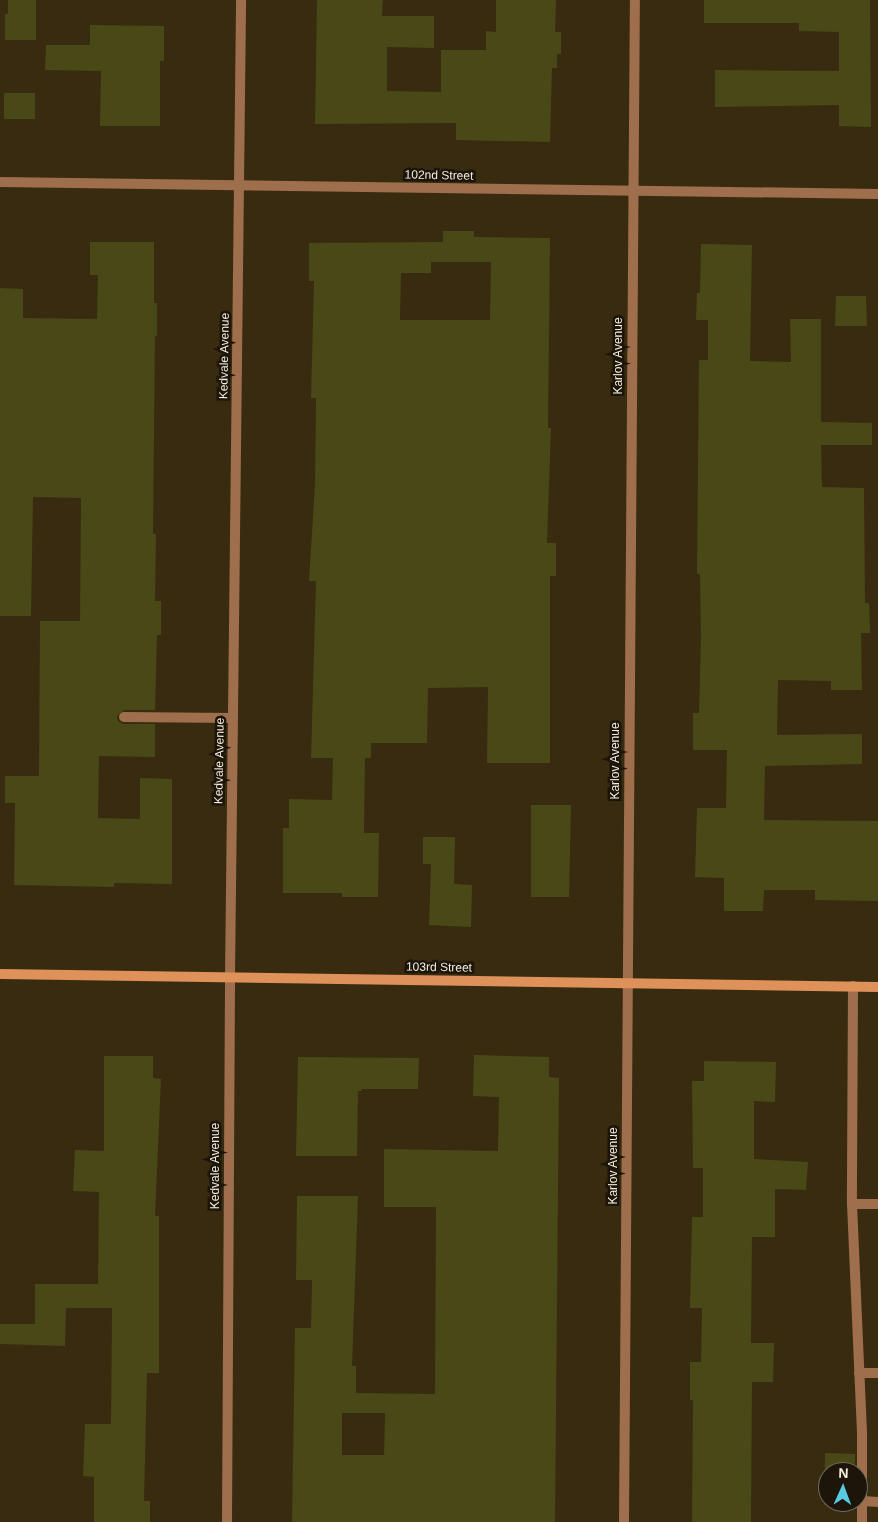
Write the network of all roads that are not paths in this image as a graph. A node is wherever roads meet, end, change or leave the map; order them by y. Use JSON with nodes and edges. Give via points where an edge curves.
{"nodes":[{"id":1,"x":241,"y":0,"type":"edge"},
{"id":2,"x":635,"y":0,"type":"edge"},
{"id":3,"x":0,"y":182,"type":"edge"},
{"id":4,"x":239,"y":186,"type":"junction"},
{"id":5,"x":633,"y":191,"type":"junction"},
{"id":6,"x":878,"y":194,"type":"edge"},
{"id":7,"x":124,"y":717,"type":"dead end"},
{"id":8,"x":233,"y":718,"type":"junction"},
{"id":9,"x":0,"y":974,"type":"edge"},
{"id":10,"x":230,"y":977,"type":"junction"},
{"id":11,"x":627,"y":983,"type":"junction"},
{"id":12,"x":853,"y":986,"type":"junction"},
{"id":13,"x":878,"y":987,"type":"edge"},
{"id":14,"x":852,"y":1204,"type":"junction"},
{"id":15,"x":878,"y":1204,"type":"edge"},
{"id":16,"x":859,"y":1373,"type":"junction"},
{"id":17,"x":878,"y":1374,"type":"edge"},
{"id":18,"x":862,"y":1462,"type":"edge"},
{"id":19,"x":227,"y":1522,"type":"edge"},
{"id":20,"x":624,"y":1522,"type":"edge"}],
"edges":[{"from":1,"to":4,"type":"street","name":"Kedvale Avenue"},
{"from":2,"to":5,"type":"street","name":"Karlov Avenue"},
{"from":3,"to":4,"type":"street","name":"102nd Street"},
{"from":4,"to":5,"type":"street","name":"102nd Street"},
{"from":4,"to":8,"type":"street","name":"Kedvale Avenue"},
{"from":5,"to":6,"type":"street","name":"102nd Street"},
{"from":5,"to":11,"type":"street","name":"Karlov Avenue"},
{"from":7,"to":8,"type":"street"},
{"from":8,"to":10,"type":"street","name":"Kedvale Avenue"},
{"from":9,"to":10,"type":"main road","name":"103rd Street"},
{"from":10,"to":11,"type":"main road","name":"103rd Street"},
{"from":10,"to":19,"type":"street","name":"Kedvale Avenue"},
{"from":11,"to":12,"type":"main road","name":"103rd Street"},
{"from":11,"to":20,"type":"street","name":"Karlov Avenue"},
{"from":12,"to":13,"type":"main road","name":"103rd Street"},
{"from":12,"to":14,"type":"street"},
{"from":14,"to":15,"type":"street"},
{"from":14,"to":16,"type":"street"},
{"from":16,"to":17,"type":"street"},
{"from":16,"to":18,"type":"street"}]}
